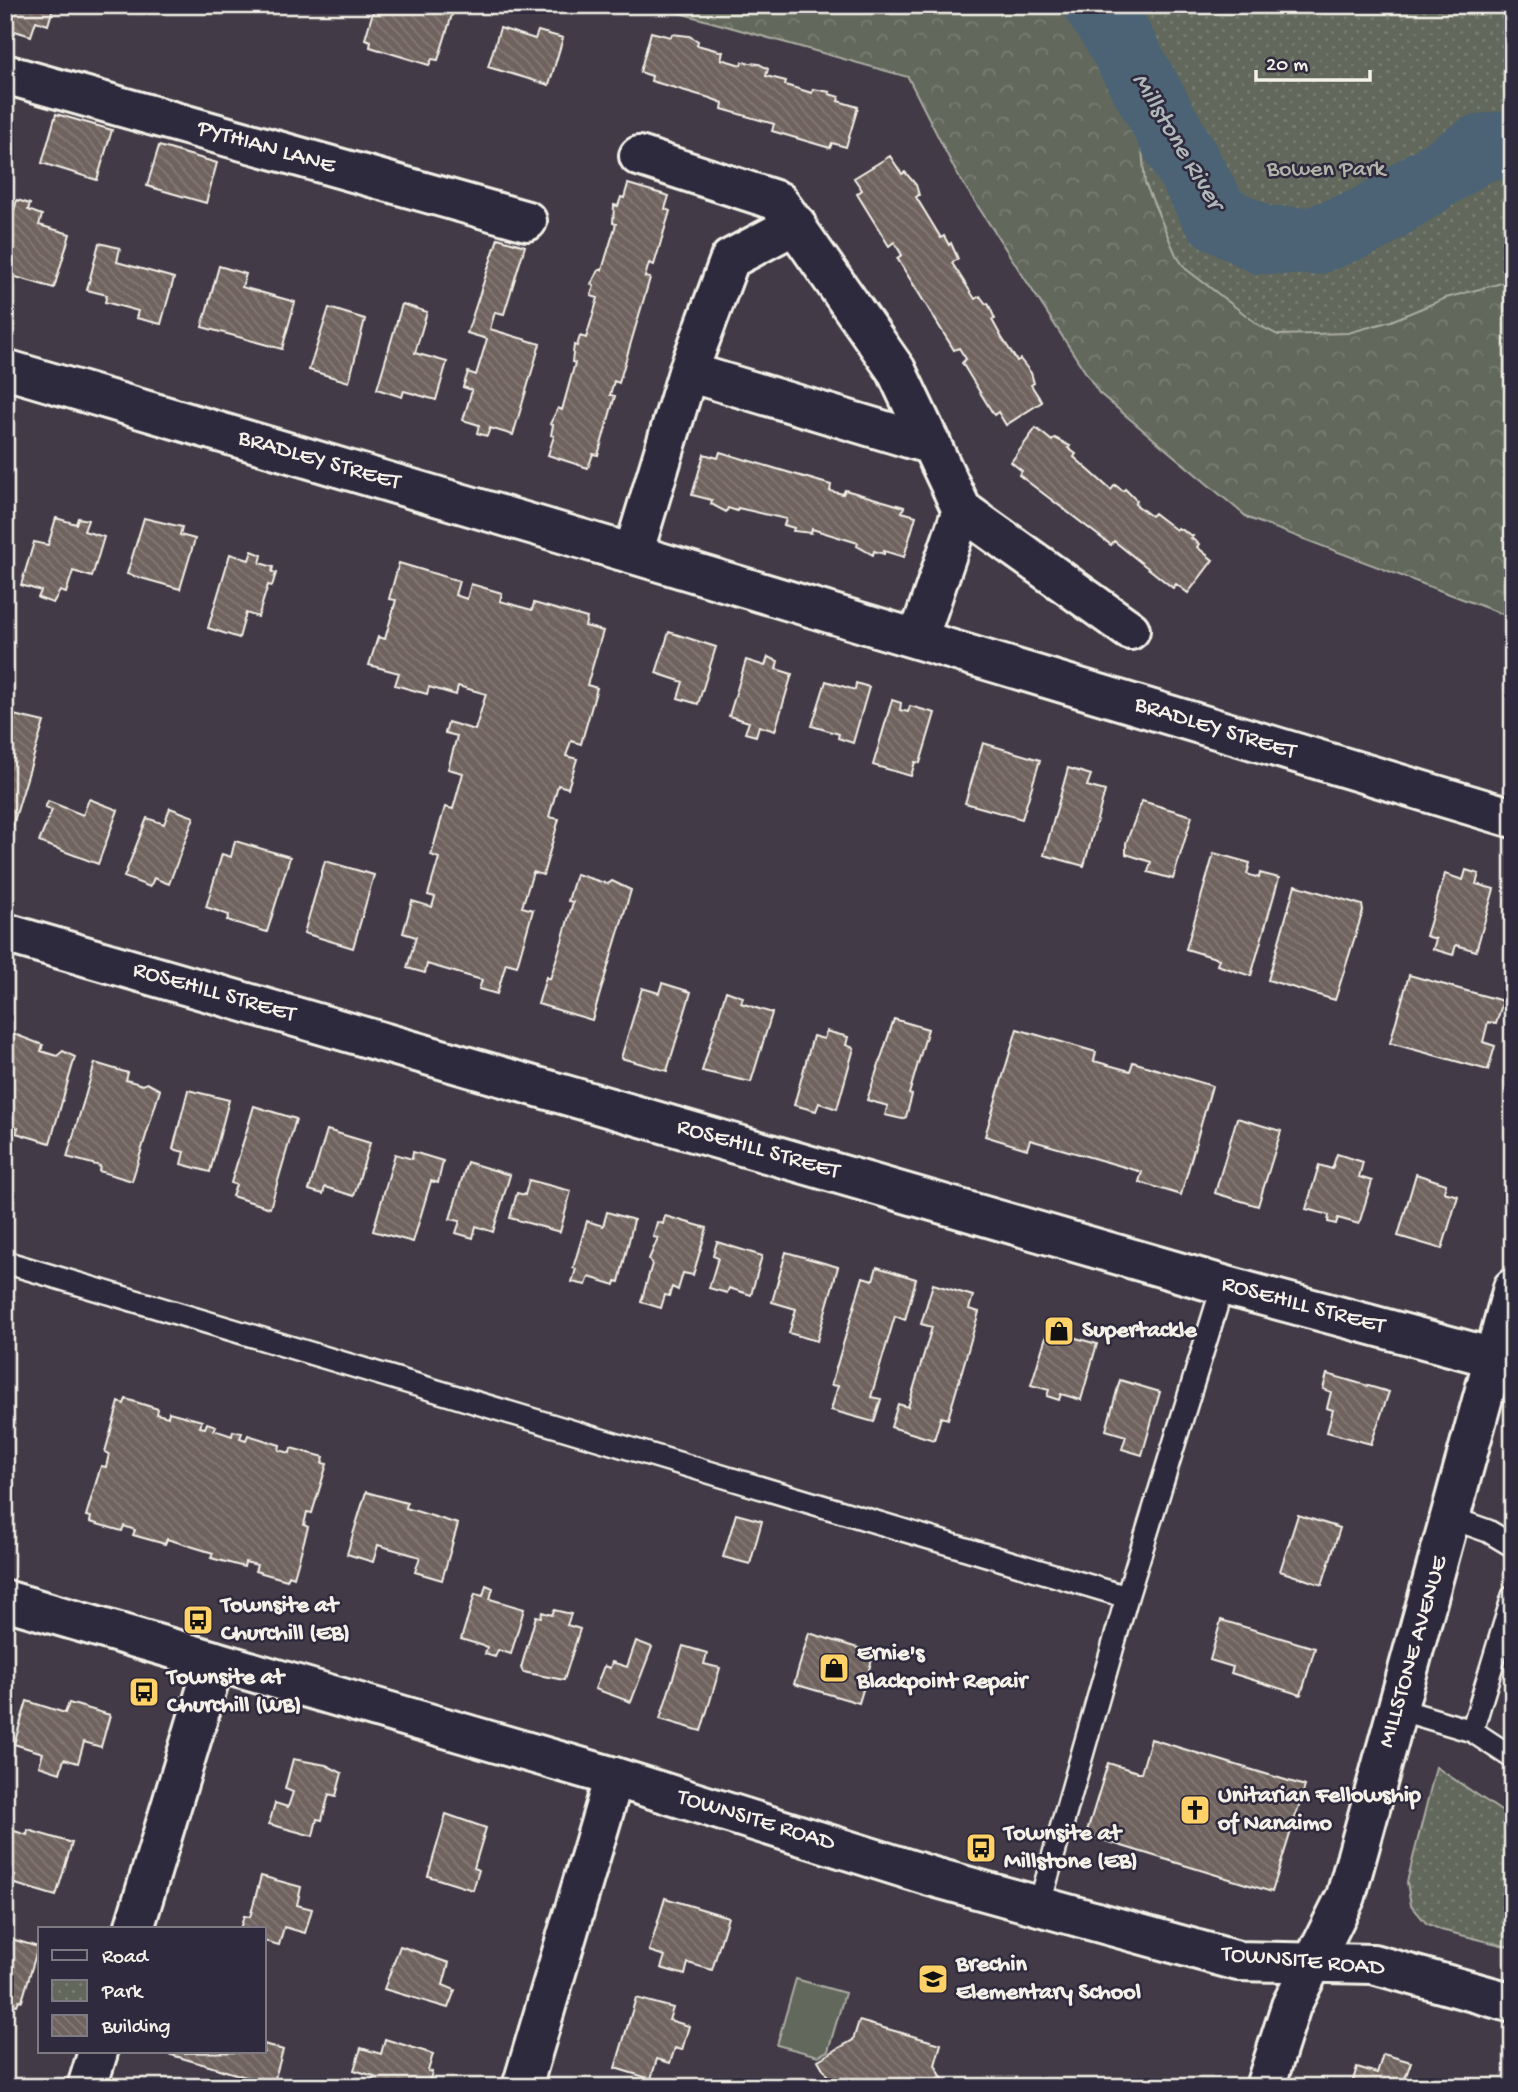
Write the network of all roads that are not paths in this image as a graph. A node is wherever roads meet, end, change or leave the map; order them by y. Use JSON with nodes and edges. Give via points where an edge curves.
{"nodes":[{"id":1,"x":5,"y":75,"type":"edge"},
{"id":2,"x":639,"y":156,"type":"dead end"},
{"id":3,"x":527,"y":221,"type":"dead end"},
{"id":4,"x":796,"y":224,"type":"junction"},
{"id":5,"x":5,"y":369,"type":"edge"},
{"id":6,"x":688,"y":372,"type":"junction"},
{"id":7,"x":932,"y":445,"type":"junction"},
{"id":8,"x":962,"y":510,"type":"junction"},
{"id":9,"x":633,"y":554,"type":"junction"},
{"id":10,"x":1130,"y":630,"type":"dead end"},
{"id":11,"x":918,"y":639,"type":"junction"},
{"id":12,"x":1513,"y":818,"type":"edge"},
{"id":13,"x":5,"y":933,"type":"edge"},
{"id":14,"x":5,"y":1262,"type":"edge"},
{"id":15,"x":1223,"y":1285,"type":"junction"},
{"id":16,"x":1513,"y":1289,"type":"edge"},
{"id":17,"x":1503,"y":1361,"type":"edge"},
{"id":18,"x":1451,"y":1518,"type":"junction"},
{"id":19,"x":1513,"y":1546,"type":"edge"},
{"id":20,"x":1513,"y":1596,"type":"edge"},
{"id":21,"x":1127,"y":1597,"type":"junction"},
{"id":22,"x":5,"y":1600,"type":"edge"},
{"id":23,"x":1508,"y":1630,"type":"edge"},
{"id":24,"x":215,"y":1661,"type":"junction"},
{"id":25,"x":1398,"y":1709,"type":"junction"},
{"id":26,"x":1472,"y":1731,"type":"junction"},
{"id":27,"x":1513,"y":1758,"type":"edge"},
{"id":28,"x":614,"y":1777,"type":"junction"},
{"id":29,"x":1039,"y":1906,"type":"junction"},
{"id":30,"x":135,"y":1927,"type":"edge"},
{"id":31,"x":1312,"y":1961,"type":"junction"},
{"id":32,"x":1513,"y":2003,"type":"edge"},
{"id":33,"x":97,"y":2054,"type":"edge"},
{"id":34,"x":87,"y":2087,"type":"edge"},
{"id":35,"x":522,"y":2087,"type":"edge"},
{"id":36,"x":1265,"y":2087,"type":"edge"}],
"edges":[{"from":1,"to":3,"type":"street","name":"PYTHIAN LANE"},
{"from":2,"to":4,"type":"street","via":[[762,194],[778,201]]},
{"from":4,"to":6,"type":"street","via":[[730,259]]},
{"from":4,"to":7,"type":"street","via":[[896,370]]},
{"from":5,"to":9,"type":"street","name":"BRADLEY STREET"},
{"from":6,"to":7,"type":"street"},
{"from":6,"to":9,"type":"street"},
{"from":7,"to":8,"type":"street"},
{"from":8,"to":10,"type":"street"},
{"from":8,"to":11,"type":"street"},
{"from":9,"to":11,"type":"street","name":"BRADLEY STREET"},
{"from":11,"to":12,"type":"street","name":"BRADLEY STREET"},
{"from":13,"to":15,"type":"street","name":"ROSEHILL STREET"},
{"from":14,"to":21,"type":"lane"},
{"from":15,"to":17,"type":"street","name":"ROSEHILL STREET"},
{"from":15,"to":21,"type":"lane"},
{"from":16,"to":17,"type":"street","name":"MILLSTONE AVENUE"},
{"from":17,"to":18,"type":"street","name":"MILLSTONE AVENUE"},
{"from":18,"to":19,"type":"lane"},
{"from":18,"to":25,"type":"street","name":"MILLSTONE AVENUE"},
{"from":20,"to":23,"type":"lane"},
{"from":21,"to":29,"type":"lane"},
{"from":22,"to":24,"type":"street","name":"TOWNSITE ROAD"},
{"from":23,"to":26,"type":"lane"},
{"from":24,"to":28,"type":"street","name":"TOWNSITE ROAD"},
{"from":24,"to":30,"type":"street"},
{"from":25,"to":26,"type":"lane"},
{"from":25,"to":31,"type":"street","name":"MILLSTONE AVENUE","via":[[1346,1896]]},
{"from":26,"to":27,"type":"lane"},
{"from":28,"to":29,"type":"street","name":"TOWNSITE ROAD"},
{"from":28,"to":35,"type":"street"},
{"from":29,"to":31,"type":"street","name":"TOWNSITE ROAD","via":[[1238,1961]]},
{"from":31,"to":32,"type":"street","name":"TOWNSITE ROAD","via":[[1373,1964]]},
{"from":31,"to":36,"type":"street","name":"MILLSTONE AVENUE","via":[[1285,2021]]},
{"from":33,"to":34,"type":"street"}]}
